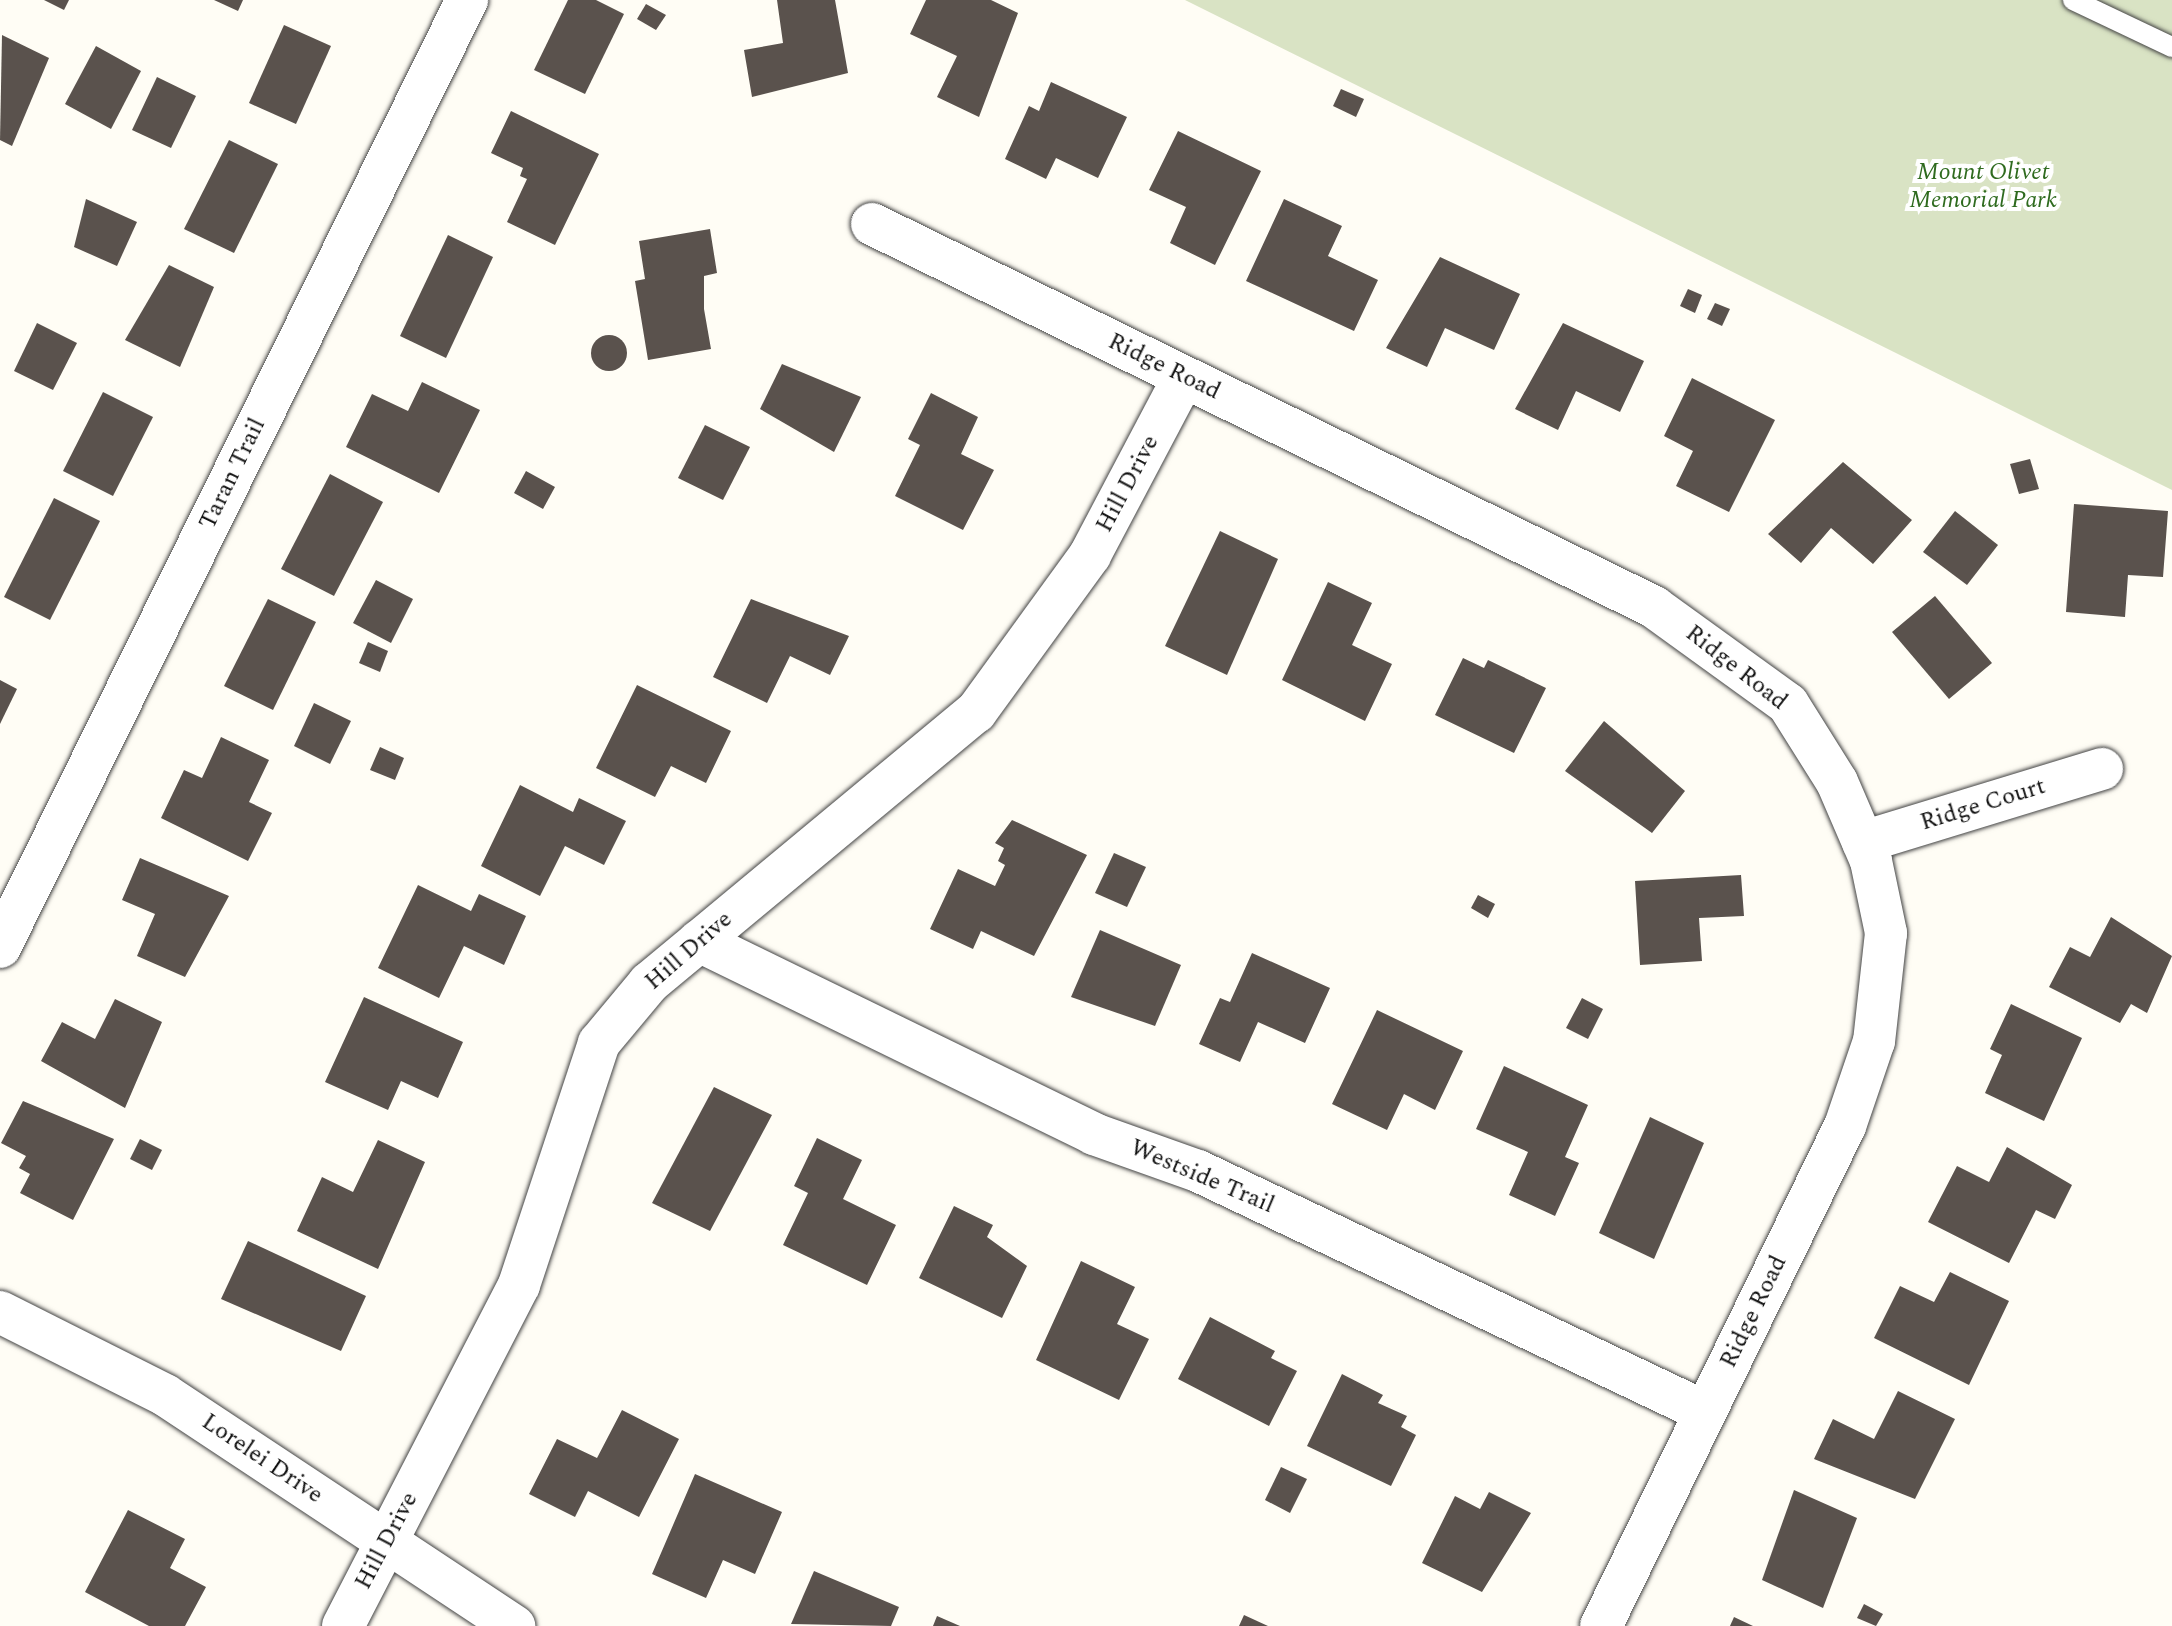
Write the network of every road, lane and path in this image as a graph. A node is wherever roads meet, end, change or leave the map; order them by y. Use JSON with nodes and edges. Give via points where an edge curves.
{"nodes":[{"id":1,"x":467,"y":0,"type":"edge"},
{"id":2,"x":2073,"y":0,"type":"edge"},
{"id":3,"x":2172,"y":47,"type":"edge"},
{"id":4,"x":872,"y":224,"type":"dead end"},
{"id":5,"x":1184,"y":377,"type":"junction"},
{"id":6,"x":2102,"y":769,"type":"dead end"},
{"id":7,"x":1863,"y":842,"type":"junction"},
{"id":8,"x":699,"y":941,"type":"junction"},
{"id":9,"x":0,"y":947,"type":"edge"},
{"id":10,"x":0,"y":1312,"type":"edge"},
{"id":11,"x":1705,"y":1412,"type":"junction"},
{"id":12,"x":387,"y":1542,"type":"junction"},
{"id":13,"x":343,"y":1626,"type":"edge"},
{"id":14,"x":514,"y":1626,"type":"edge"},
{"id":15,"x":1601,"y":1626,"type":"edge"}],
"edges":[{"from":1,"to":9,"type":"street","name":"Taran Trail"},
{"from":2,"to":3,"type":"lane"},
{"from":4,"to":5,"type":"street","name":"Ridge Road"},
{"from":5,"to":7,"type":"street","name":"Ridge Road","via":[[1654,607],[1719,650],[1788,704],[1837,782]]},
{"from":5,"to":8,"type":"street","name":"Hill Drive","via":[[1090,555],[976,712]]},
{"from":6,"to":7,"type":"street","name":"Ridge Court"},
{"from":7,"to":11,"type":"street","name":"Ridge Road","via":[[1886,933],[1874,1041],[1845,1126]]},
{"from":8,"to":11,"type":"street","name":"Westside Trail","via":[[1094,1134],[1198,1171]]},
{"from":8,"to":12,"type":"street","name":"Hill Drive","via":[[649,983],[599,1043],[519,1285]]},
{"from":10,"to":12,"type":"street","name":"Lorelei Drive","via":[[165,1395]]},
{"from":11,"to":15,"type":"street","name":"Ridge Road"},
{"from":12,"to":13,"type":"street","name":"Hill Drive"},
{"from":12,"to":14,"type":"street","name":"Lorelei Drive"}]}
